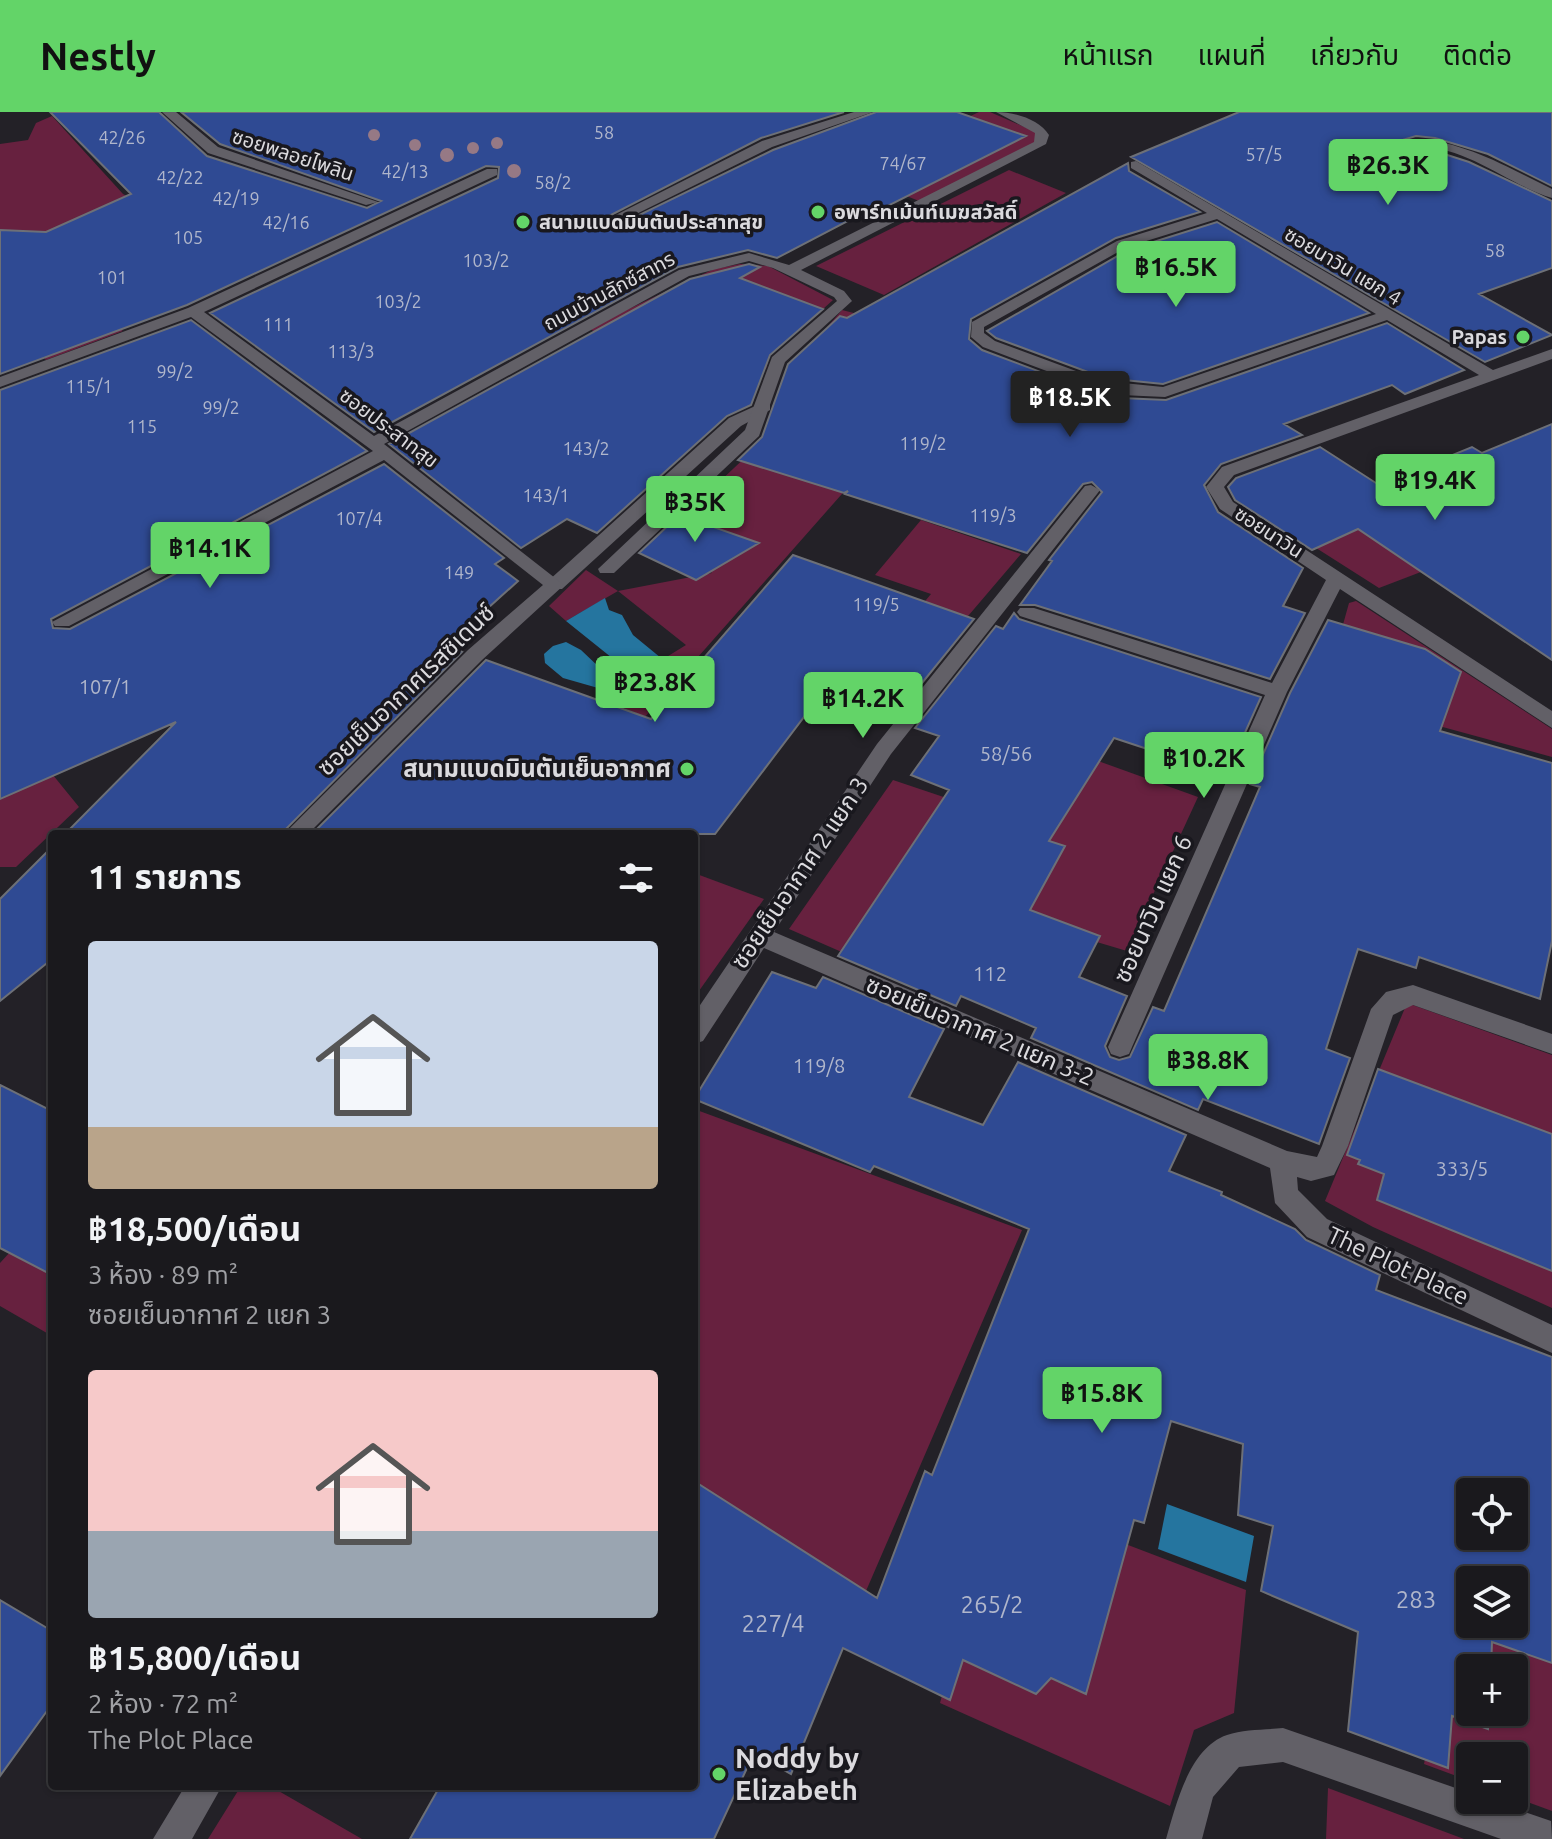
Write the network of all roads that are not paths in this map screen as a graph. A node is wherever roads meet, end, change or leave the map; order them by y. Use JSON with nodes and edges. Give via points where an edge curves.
{"nodes":[{"id":1,"x":168,"y":112,"type":"edge"},
{"id":2,"x":867,"y":112,"type":"edge"},
{"id":3,"x":1002,"y":112,"type":"edge"},
{"id":4,"x":1356,"y":159,"type":"dead end"},
{"id":5,"x":1136,"y":165,"type":"dead end"},
{"id":6,"x":492,"y":172,"type":"dead end"},
{"id":7,"x":1552,"y":194,"type":"edge"},
{"id":8,"x":371,"y":202,"type":"dead end"},
{"id":9,"x":1217,"y":214,"type":"junction"},
{"id":10,"x":615,"y":219,"type":"dead end"},
{"id":11,"x":790,"y":270,"type":"junction"},
{"id":12,"x":193,"y":311,"type":"junction"},
{"id":13,"x":1387,"y":315,"type":"junction"},
{"id":14,"x":1552,"y":354,"type":"edge"},
{"id":15,"x":1490,"y":375,"type":"junction"},
{"id":16,"x":0,"y":382,"type":"edge"},
{"id":17,"x":764,"y":407,"type":"junction"},
{"id":18,"x":379,"y":447,"type":"junction"},
{"id":19,"x":1091,"y":490,"type":"dead end"},
{"id":20,"x":607,"y":569,"type":"dead end"},
{"id":21,"x":1338,"y":576,"type":"junction"},
{"id":22,"x":555,"y":585,"type":"junction"},
{"id":23,"x":1027,"y":612,"type":"dead end"},
{"id":24,"x":62,"y":622,"type":"dead end"},
{"id":25,"x":1277,"y":692,"type":"junction"},
{"id":26,"x":1552,"y":721,"type":"edge"},
{"id":27,"x":299,"y":830,"type":"edge"},
{"id":28,"x":757,"y":935,"type":"junction"},
{"id":29,"x":698,"y":1028,"type":"edge"},
{"id":30,"x":1552,"y":1044,"type":"edge"},
{"id":31,"x":1120,"y":1047,"type":"dead end"},
{"id":32,"x":1283,"y":1161,"type":"junction"},
{"id":33,"x":1552,"y":1339,"type":"edge"},
{"id":34,"x":202,"y":1790,"type":"edge"},
{"id":35,"x":171,"y":1839,"type":"edge"},
{"id":36,"x":1184,"y":1839,"type":"edge"},
{"id":37,"x":1551,"y":1839,"type":"edge"}],
"edges":[{"from":1,"to":8,"type":"street","name":"ซอยพลอยไพลิน","via":[[213,150]]},
{"from":2,"to":10,"type":"street","via":[[767,144]]},
{"from":3,"to":11,"type":"street","via":[[1040,130],[1043,140]]},
{"from":4,"to":7,"type":"street","via":[[1415,143],[1432,144]]},
{"from":5,"to":9,"type":"street","name":"ซอยนาวิน แยก 4"},
{"from":6,"to":12,"type":"street"},
{"from":9,"to":13,"type":"street","name":"ซอยนาวิน แยก 4"},
{"from":9,"to":13,"type":"street","via":[[1122,244],[977,325],[976,334],[989,344],[1102,384],[1148,394]]},
{"from":11,"to":17,"type":"street","name":"ถนนบ้านลักซ์สาทร","via":[[845,301],[778,360]]},
{"from":11,"to":18,"type":"street","name":"ถนนบ้านลักซ์สาทร","via":[[749,257],[684,273]]},
{"from":12,"to":16,"type":"street"},
{"from":12,"to":18,"type":"street","name":"ซอยประสาทสุข"},
{"from":13,"to":15,"type":"street","name":"ซอยนาวิน แยก 4"},
{"from":14,"to":15,"type":"street","name":"ซอยนาวิน"},
{"from":15,"to":21,"type":"street","name":"ซอยนาวิน","via":[[1228,471],[1215,487],[1226,505]]},
{"from":17,"to":20,"type":"street","name":"ถนนบ้านลักซ์สาทร","via":[[753,432]]},
{"from":17,"to":22,"type":"street","name":"ซอยเย็นอากาศเรสซิเดนซ์","via":[[735,422]]},
{"from":18,"to":22,"type":"street","name":"ซอยประสาทสุข"},
{"from":18,"to":24,"type":"street","name":"ถนนบ้านลักซ์สาทร","via":[[201,552]]},
{"from":19,"to":28,"type":"street","name":"ซอยเย็นอากาศ 2 แยก 3","via":[[884,749]]},
{"from":21,"to":25,"type":"street","name":"ซอยนาวิน แยก 6"},
{"from":21,"to":26,"type":"street","name":"ซอยนาวิน"},
{"from":22,"to":27,"type":"street","name":"ซอยเย็นอากาศเรสซิเดนซ์","via":[[475,655]]},
{"from":23,"to":25,"type":"street"},
{"from":25,"to":31,"type":"street","name":"ซอยนาวิน แยก 6"},
{"from":28,"to":29,"type":"street","name":"ซอยเย็นอากาศ 2 แยก 3"},
{"from":28,"to":32,"type":"street","name":"ซอยเย็นอากาศ 2 แยก 3-2"},
{"from":30,"to":32,"type":"street","name":"ซอยเย็นอากาศ 2 แยก 3-2","via":[[1413,995],[1395,999],[1383,1009],[1325,1167]]},
{"from":32,"to":33,"type":"street","name":"The Plot Place","via":[[1285,1195],[1317,1228]]},
{"from":34,"to":35,"type":"street"},
{"from":36,"to":37,"type":"street","via":[[1198,1788],[1230,1751],[1283,1745]]}]}
